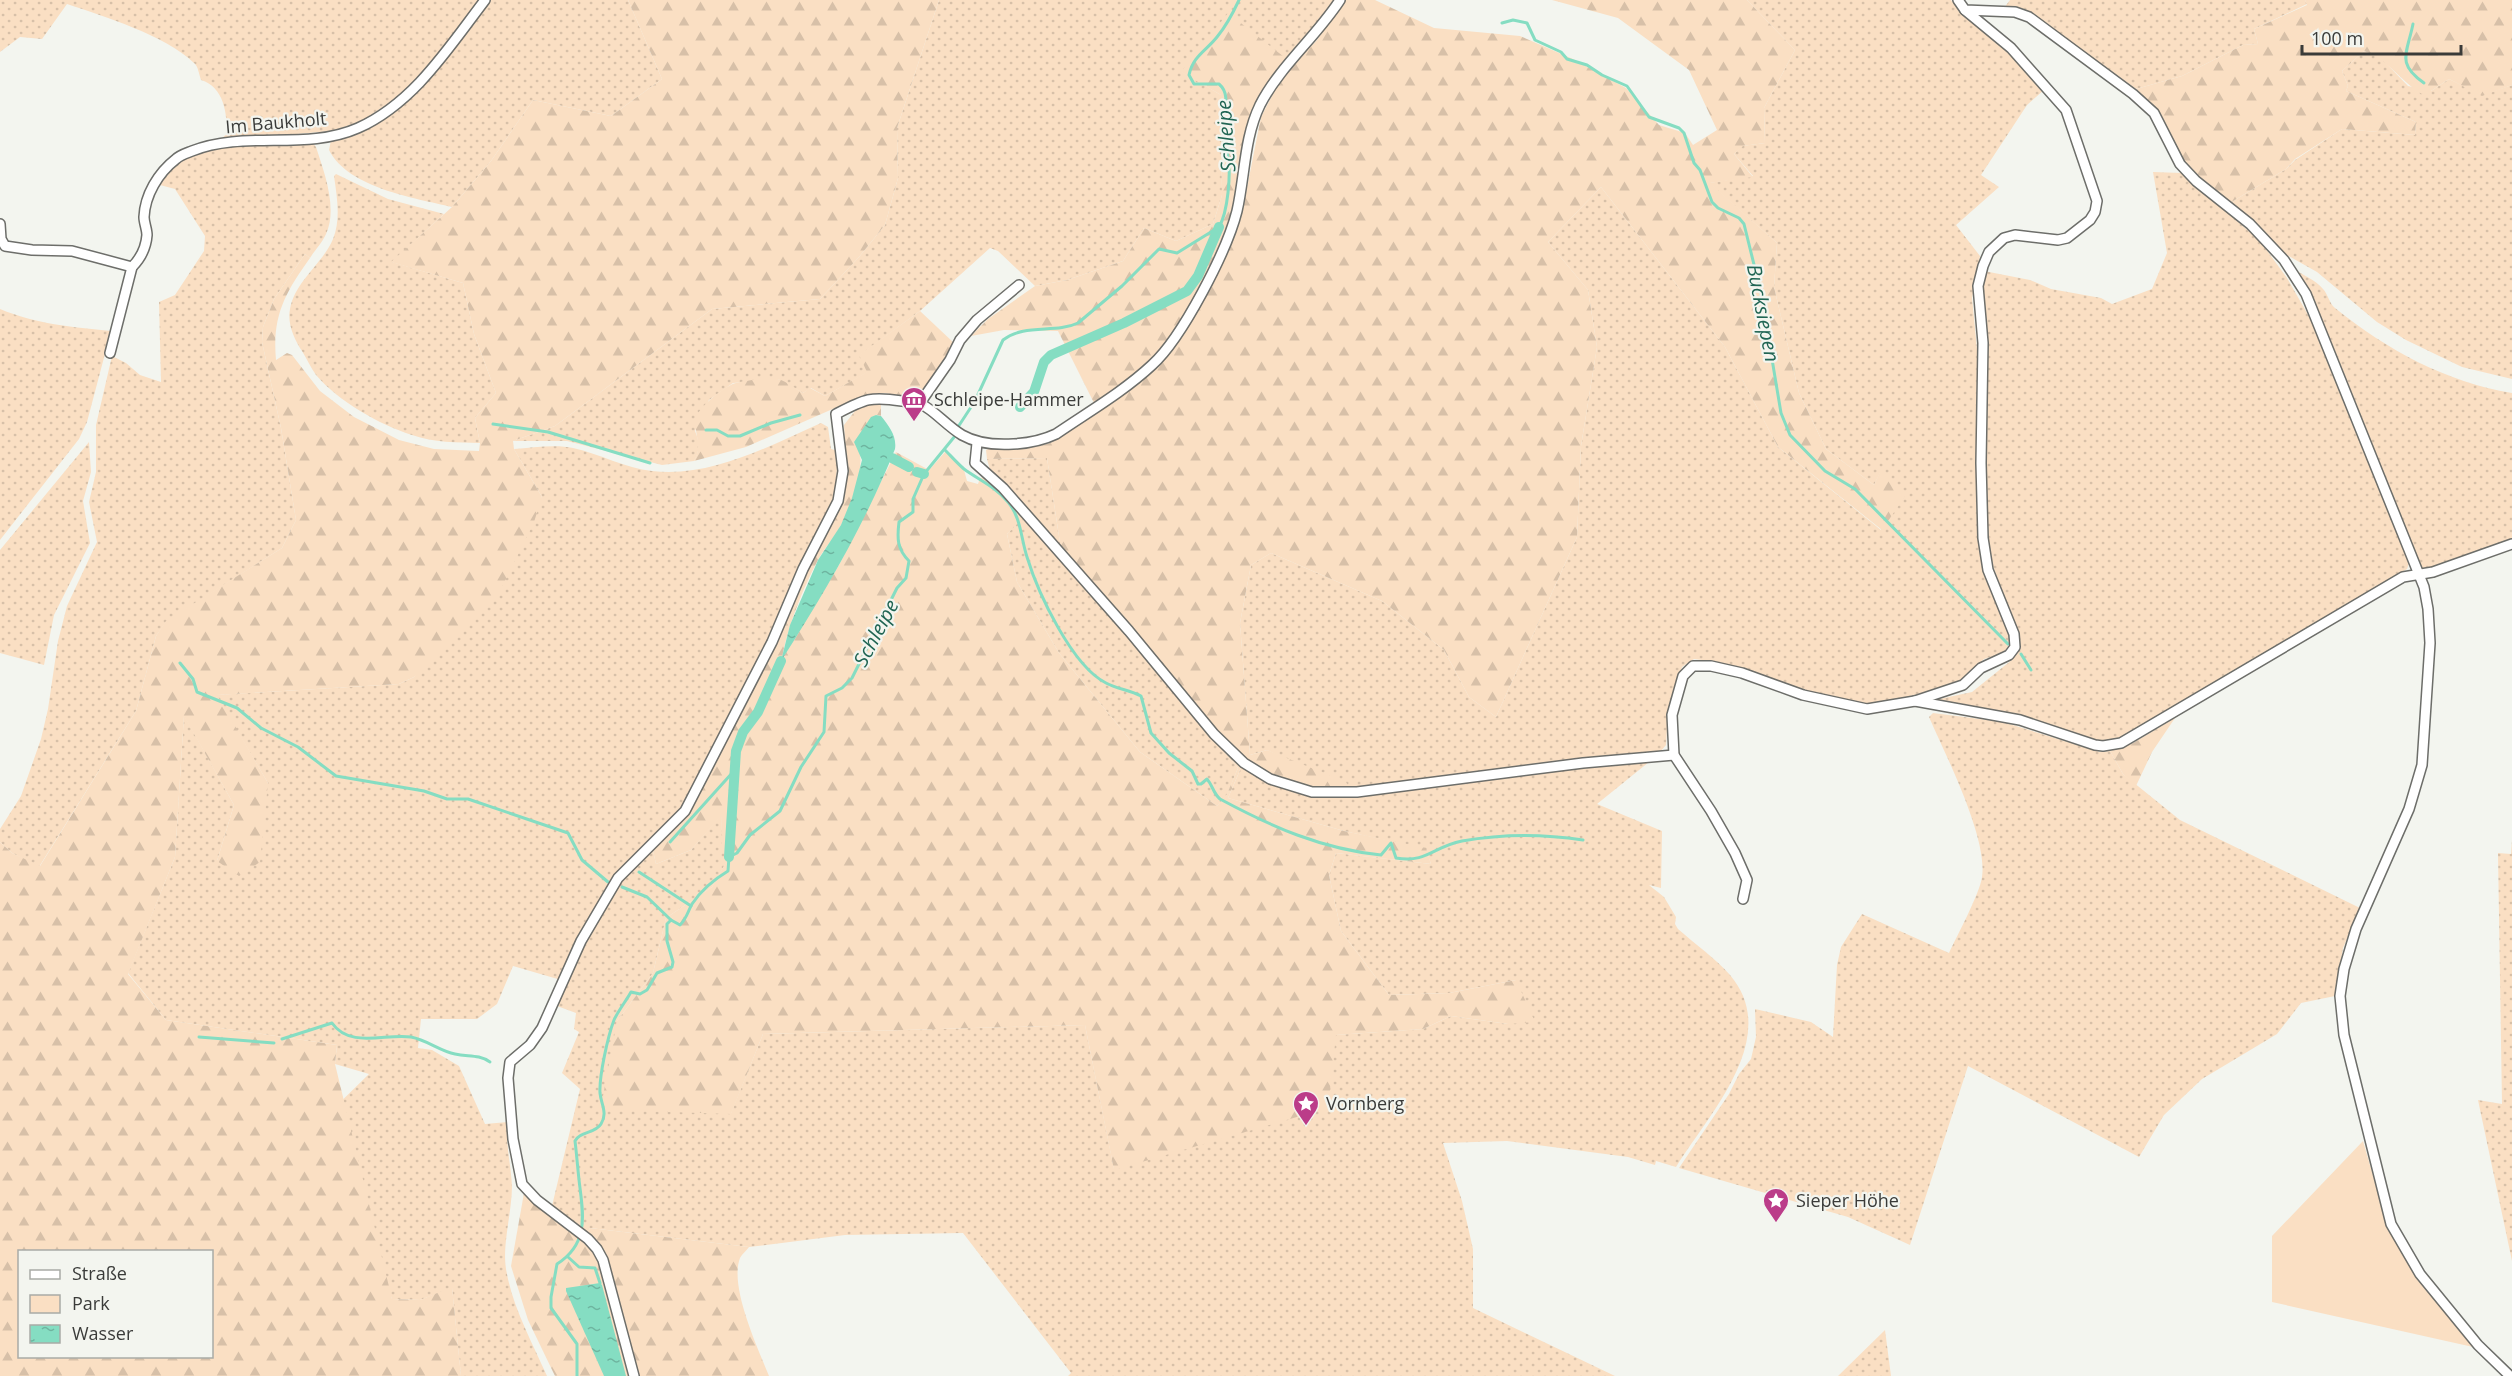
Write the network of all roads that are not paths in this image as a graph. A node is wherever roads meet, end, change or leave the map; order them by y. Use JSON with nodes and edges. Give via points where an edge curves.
{"nodes":[{"id":1,"x":485,"y":0,"type":"edge"},
{"id":2,"x":1340,"y":0,"type":"edge"},
{"id":3,"x":1958,"y":0,"type":"edge"},
{"id":4,"x":1965,"y":10,"type":"junction"},
{"id":5,"x":0,"y":225,"type":"edge"},
{"id":6,"x":132,"y":267,"type":"junction"},
{"id":7,"x":1019,"y":285,"type":"dead end"},
{"id":8,"x":110,"y":353,"type":"dead end"},
{"id":9,"x":920,"y":403,"type":"junction"},
{"id":10,"x":977,"y":443,"type":"junction"},
{"id":11,"x":2512,"y":544,"type":"edge"},
{"id":12,"x":2417,"y":574,"type":"junction"},
{"id":13,"x":1915,"y":701,"type":"junction"},
{"id":14,"x":1674,"y":755,"type":"junction"},
{"id":15,"x":1743,"y":899,"type":"dead end"},
{"id":16,"x":634,"y":1376,"type":"edge"},
{"id":17,"x":2510,"y":1376,"type":"edge"}],
"edges":[{"from":1,"to":6,"type":"street","name":"Im Baukholt","via":[[426,76],[398,103],[357,128],[321,139],[209,145],[177,158],[149,193],[142,257]]},
{"from":2,"to":10,"type":"street","via":[[1327,21],[1275,80],[1260,105],[1232,228],[1194,306],[1154,364],[1041,441]]},
{"from":3,"to":4,"type":"street"},
{"from":4,"to":12,"type":"street","via":[[2015,12],[2029,17],[2133,94],[2154,113],[2180,164],[2250,224],[2284,260],[2306,294]]},
{"from":4,"to":13,"type":"street","via":[[2011,48],[2066,110],[2097,201],[2090,220],[2067,238],[2004,238],[1989,252],[1983,266],[1978,286],[1983,343],[1983,538],[1988,570],[2016,643],[2009,655],[1987,664],[1963,685]]},
{"from":5,"to":6,"type":"street","via":[[5,246],[72,251]]},
{"from":6,"to":8,"type":"street","name":"Im Baukholt"},
{"from":7,"to":9,"type":"street","via":[[977,320],[960,340]]},
{"from":9,"to":10,"type":"street"},
{"from":9,"to":16,"type":"street","via":[[879,397],[862,400],[836,414],[843,471],[838,501],[772,642],[685,811],[618,878],[581,941],[542,1028],[510,1062],[513,1139],[522,1184],[597,1249]]},
{"from":10,"to":14,"type":"street","via":[[975,463],[1003,488],[1122,622],[1214,734],[1244,763],[1270,779],[1312,792],[1357,792]]},
{"from":11,"to":12,"type":"street"},
{"from":12,"to":13,"type":"street","via":[[2403,577],[2136,736],[2112,746],[2095,745],[2020,720]]},
{"from":12,"to":17,"type":"street","via":[[2424,587],[2430,643],[2422,765],[2409,809],[2356,929],[2344,969],[2340,996],[2344,1035],[2391,1224],[2420,1274],[2478,1346]]},
{"from":13,"to":14,"type":"street","via":[[1868,709],[1803,695],[1711,666],[1693,666],[1683,676],[1672,715]]},
{"from":14,"to":15,"type":"street","via":[[1735,853],[1747,880]]}]}
